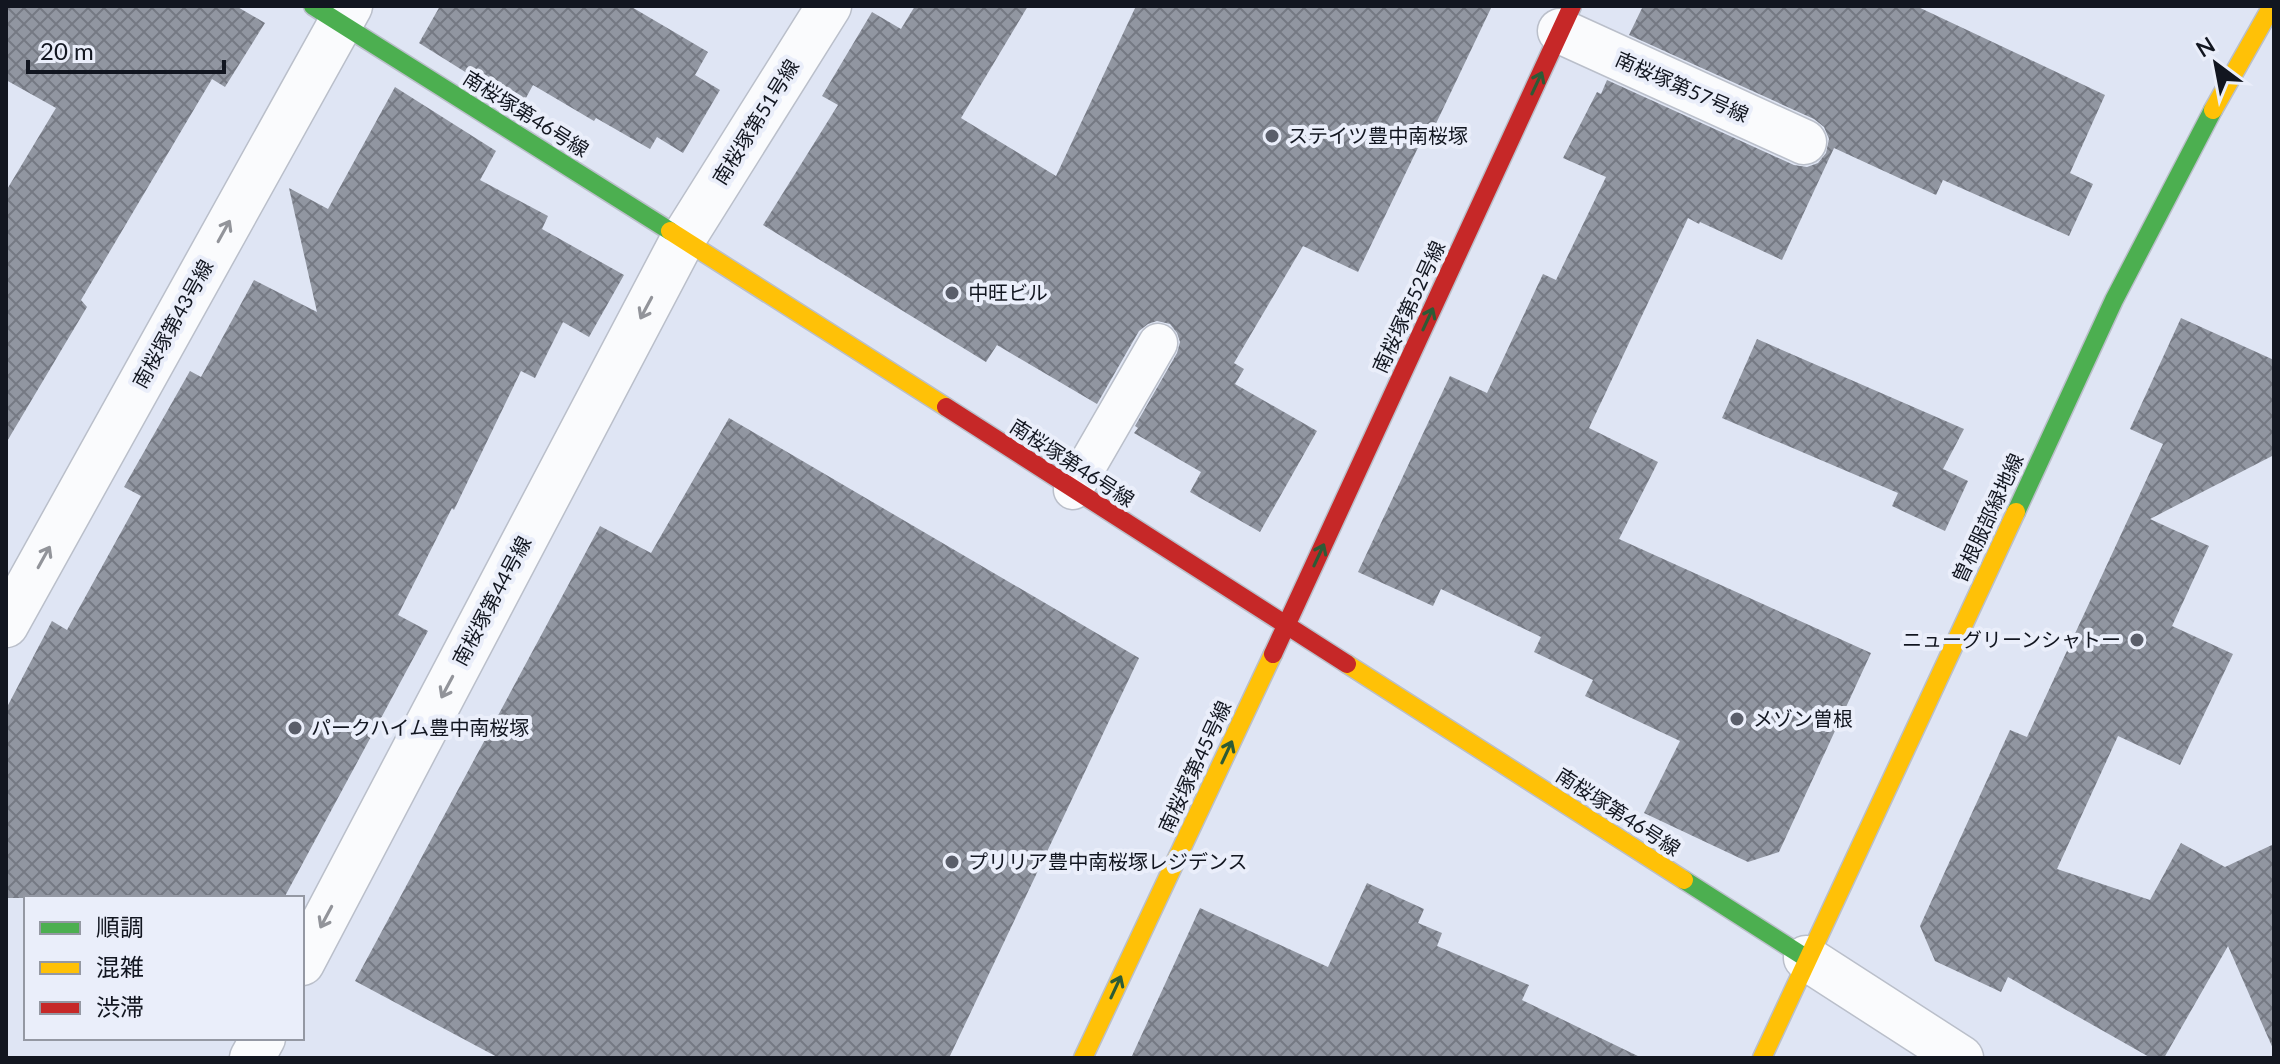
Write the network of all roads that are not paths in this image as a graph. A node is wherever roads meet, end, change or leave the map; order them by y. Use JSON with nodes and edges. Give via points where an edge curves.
{"nodes":[{"id":1,"x":829,"y":6,"type":"edge"},
{"id":2,"x":2272,"y":6,"type":"edge"},
{"id":3,"x":334,"y":12,"type":"edge"},
{"id":4,"x":1566,"y":19,"type":"edge"},
{"id":5,"x":1804,"y":142,"type":"dead end"},
{"id":6,"x":683,"y":239,"type":"junction"},
{"id":7,"x":1158,"y":343,"type":"dead end"},
{"id":8,"x":1073,"y":490,"type":"junction"},
{"id":9,"x":6,"y":625,"type":"edge"},
{"id":10,"x":1286,"y":626,"type":"junction"},
{"id":11,"x":1806,"y":958,"type":"junction"},
{"id":12,"x":304,"y":959,"type":"edge"},
{"id":13,"x":262,"y":1040,"type":"edge"},
{"id":14,"x":252,"y":1058,"type":"edge"},
{"id":15,"x":1083,"y":1058,"type":"edge"},
{"id":16,"x":1762,"y":1058,"type":"edge"},
{"id":17,"x":1961,"y":1058,"type":"edge"}],
"edges":[{"from":1,"to":6,"type":"street","name":"南桜塚第51号線"},
{"from":2,"to":11,"type":"street","name":"曽根服部緑地線","via":[[2114,300]]},
{"from":3,"to":6,"type":"street","name":"南桜塚第46号線"},
{"from":9,"to":3,"type":"street","name":"南桜塚第43号線","one_way":true},
{"from":4,"to":5,"type":"street","name":"南桜塚第57号線"},
{"from":10,"to":4,"type":"street","name":"南桜塚第52号線","one_way":true},
{"from":6,"to":8,"type":"street","name":"南桜塚第46号線"},
{"from":6,"to":12,"type":"street","name":"南桜塚第44号線","one_way":true},
{"from":7,"to":8,"type":"lane"},
{"from":8,"to":10,"type":"street","name":"南桜塚第46号線"},
{"from":10,"to":11,"type":"street","name":"南桜塚第46号線"},
{"from":15,"to":10,"type":"street","name":"南桜塚第45号線","one_way":true},
{"from":11,"to":16,"type":"street","name":"曽根服部緑地線"},
{"from":11,"to":17,"type":"street"},
{"from":13,"to":14,"type":"street"}]}
